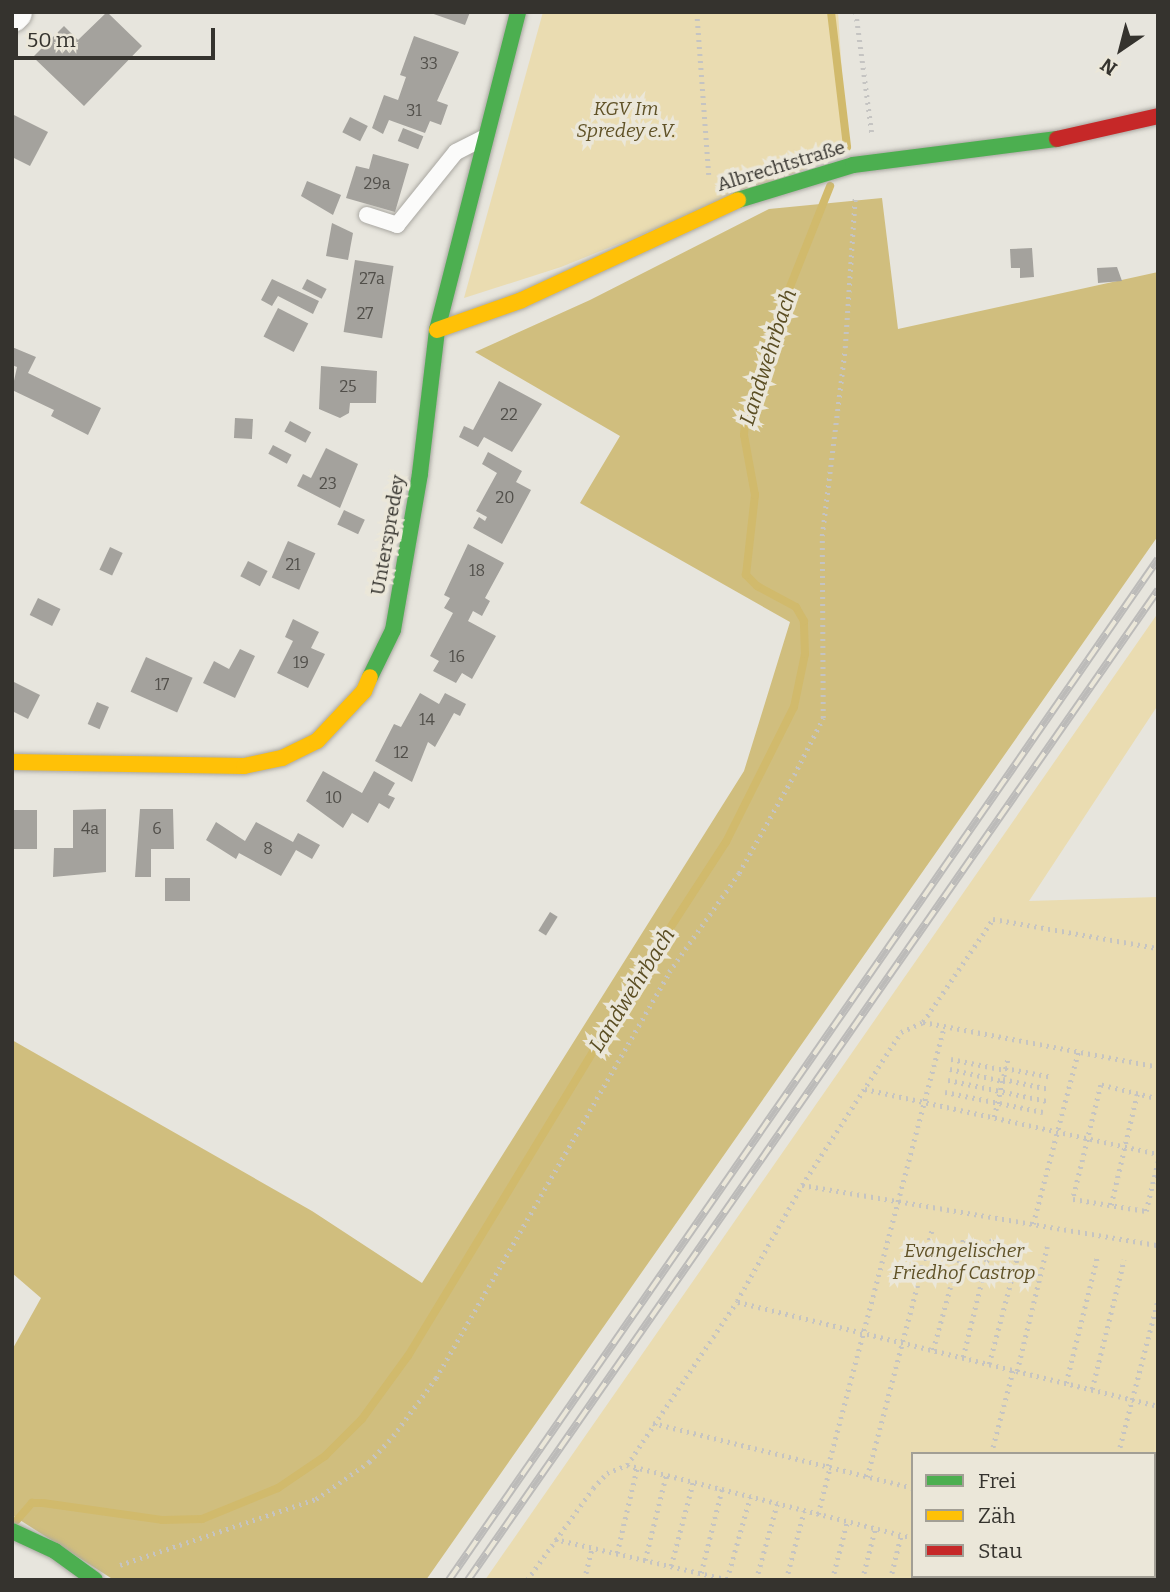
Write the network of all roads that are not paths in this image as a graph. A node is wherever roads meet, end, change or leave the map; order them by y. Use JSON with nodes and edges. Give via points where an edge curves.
{"nodes":[{"id":1,"x":518,"y":12,"type":"edge"},
{"id":2,"x":1158,"y":116,"type":"edge"},
{"id":3,"x":486,"y":136,"type":"junction"},
{"id":4,"x":368,"y":215,"type":"dead end"},
{"id":5,"x":438,"y":330,"type":"junction"},
{"id":6,"x":12,"y":762,"type":"edge"},
{"id":7,"x":15,"y":1532,"type":"edge"},
{"id":8,"x":92,"y":1577,"type":"edge"}],
"edges":[{"from":1,"to":3,"type":"street","name":"Unterspredey"},
{"from":2,"to":5,"type":"street","name":"Albrechtstraße","via":[[1025,146],[853,165],[716,207],[522,300]]},
{"from":3,"to":4,"type":"lane","via":[[456,152],[397,225]]},
{"from":3,"to":5,"type":"street","name":"Unterspredey"},
{"from":5,"to":6,"type":"street","name":"Unterspredey","via":[[393,630],[364,691],[317,741],[282,758],[244,766]]},
{"from":7,"to":8,"type":"street"}]}
